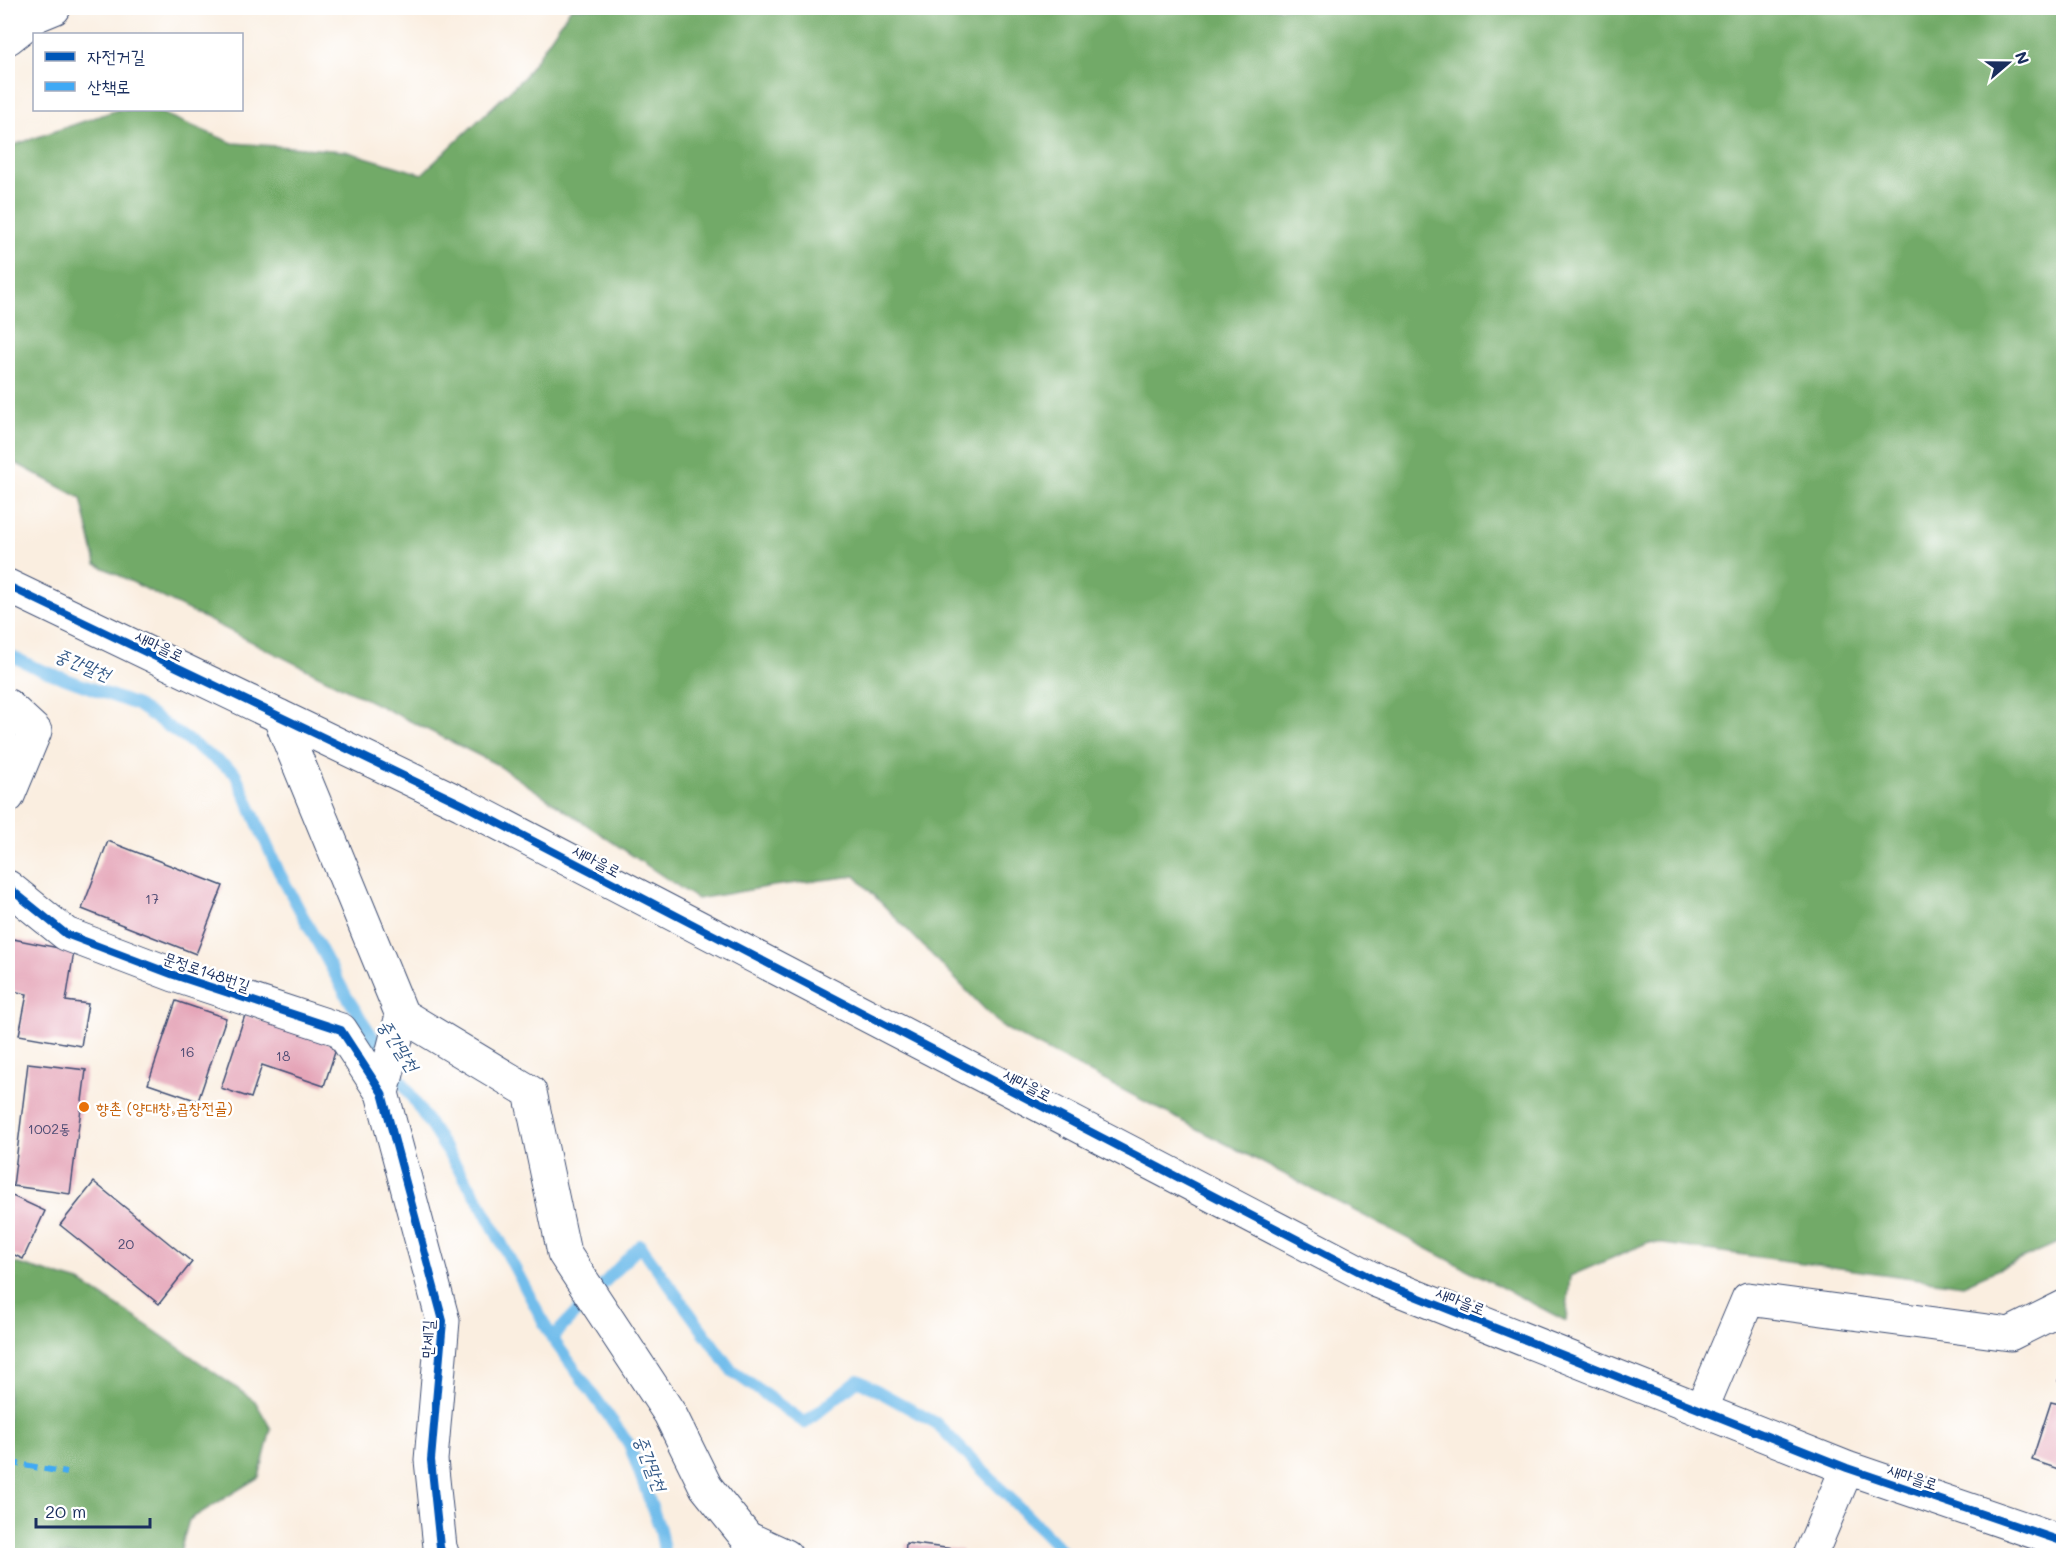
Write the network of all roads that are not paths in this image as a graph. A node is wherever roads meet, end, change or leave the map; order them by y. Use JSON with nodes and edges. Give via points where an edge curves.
{"nodes":[{"id":1,"x":54,"y":8,"type":"edge"},
{"id":2,"x":8,"y":38,"type":"edge"},
{"id":3,"x":8,"y":586,"type":"edge"},
{"id":4,"x":8,"y":706,"type":"edge"},
{"id":5,"x":279,"y":716,"type":"junction"},
{"id":6,"x":8,"y":796,"type":"edge"},
{"id":7,"x":8,"y":887,"type":"edge"},
{"id":8,"x":402,"y":1015,"type":"junction"},
{"id":9,"x":382,"y":1093,"type":"junction"},
{"id":10,"x":2064,"y":1307,"type":"edge"},
{"id":11,"x":1701,"y":1410,"type":"junction"},
{"id":12,"x":1847,"y":1468,"type":"junction"},
{"id":13,"x":2064,"y":1542,"type":"edge"},
{"id":14,"x":443,"y":1556,"type":"edge"},
{"id":15,"x":786,"y":1556,"type":"edge"},
{"id":16,"x":1810,"y":1556,"type":"edge"}],
"edges":[{"from":1,"to":2,"type":"street"},
{"from":3,"to":5,"type":"street","name":"새마을로"},
{"from":4,"to":6,"type":"street","via":[[35,731]]},
{"from":5,"to":8,"type":"street"},
{"from":5,"to":11,"type":"street","name":"새마을로","via":[[462,804],[1377,1281]]},
{"from":7,"to":9,"type":"street","name":"문정로148번길","via":[[66,934],[174,975],[341,1030]]},
{"from":8,"to":9,"type":"street"},
{"from":8,"to":15,"type":"street","via":[[530,1092],[564,1253],[670,1414],[706,1487],[747,1538]]},
{"from":9,"to":14,"type":"street","name":"만세길","via":[[443,1321],[431,1460]]},
{"from":10,"to":11,"type":"street","via":[[2010,1334],[1748,1299]]},
{"from":11,"to":12,"type":"street","name":"새마을로"},
{"from":12,"to":13,"type":"street","name":"새마을로"},
{"from":12,"to":16,"type":"street"}]}
